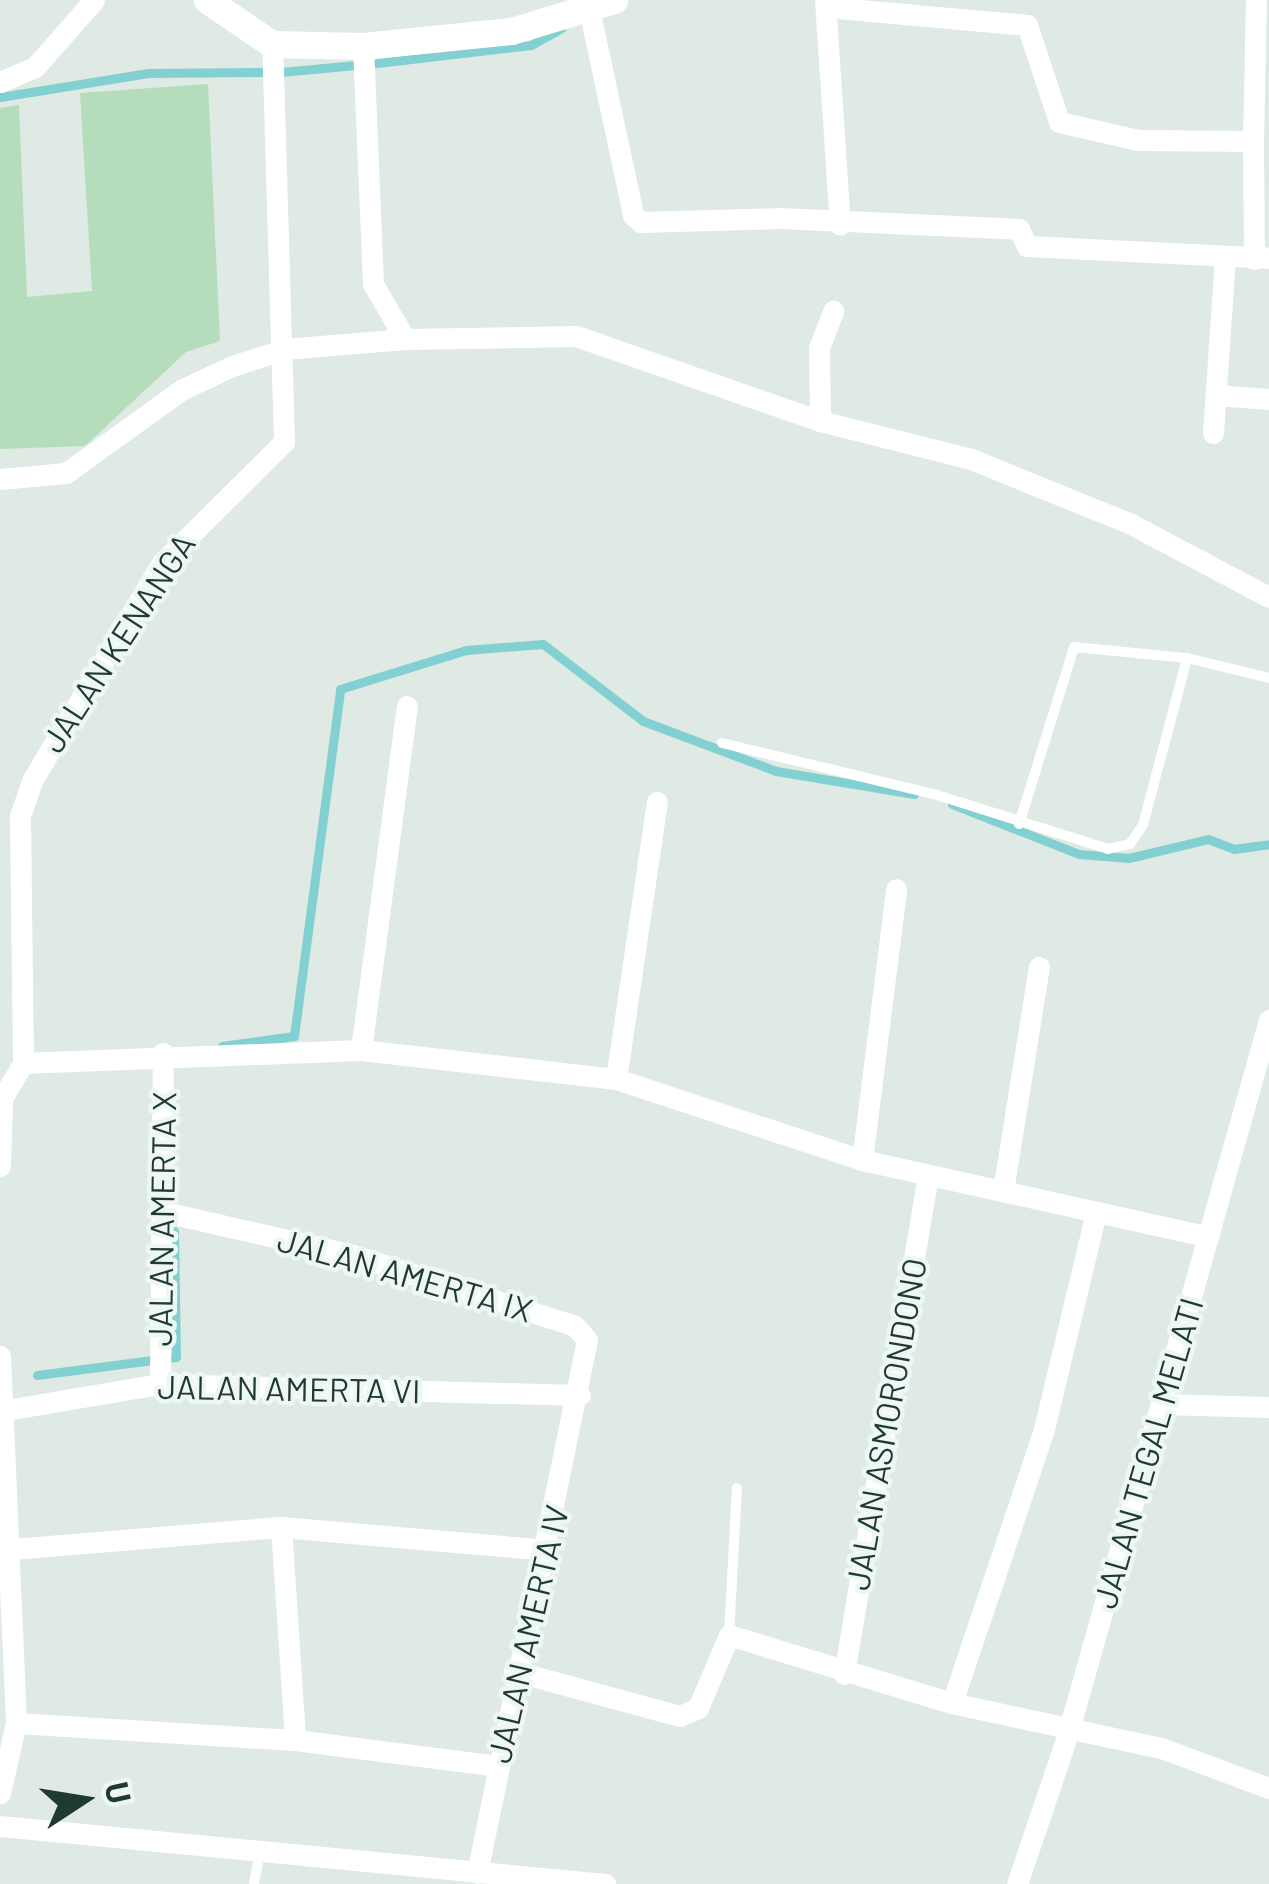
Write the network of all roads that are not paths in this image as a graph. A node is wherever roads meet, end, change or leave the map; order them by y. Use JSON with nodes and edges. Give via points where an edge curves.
{"nodes":[{"id":1,"x":94,"y":0,"type":"edge"},
{"id":2,"x":207,"y":0,"type":"edge"},
{"id":3,"x":1256,"y":0,"type":"edge"},
{"id":4,"x":602,"y":4,"type":"edge"},
{"id":5,"x":826,"y":4,"type":"edge"},
{"id":6,"x":555,"y":10,"type":"edge"},
{"id":7,"x":272,"y":44,"type":"junction"},
{"id":8,"x":363,"y":46,"type":"junction"},
{"id":9,"x":0,"y":82,"type":"edge"},
{"id":10,"x":1253,"y":141,"type":"junction"},
{"id":11,"x":841,"y":225,"type":"junction"},
{"id":12,"x":1225,"y":257,"type":"junction"},
{"id":13,"x":1261,"y":258,"type":"edge"},
{"id":14,"x":833,"y":311,"type":"dead end"},
{"id":15,"x":405,"y":339,"type":"junction"},
{"id":16,"x":285,"y":349,"type":"junction"},
{"id":17,"x":1216,"y":395,"type":"junction"},
{"id":18,"x":1269,"y":399,"type":"edge"},
{"id":19,"x":820,"y":421,"type":"junction"},
{"id":20,"x":1213,"y":433,"type":"dead end"},
{"id":21,"x":0,"y":479,"type":"edge"},
{"id":22,"x":1269,"y":597,"type":"edge"},
{"id":23,"x":1186,"y":658,"type":"junction"},
{"id":24,"x":1269,"y":678,"type":"edge"},
{"id":25,"x":406,"y":706,"type":"dead end"},
{"id":26,"x":722,"y":742,"type":"dead end"},
{"id":27,"x":657,"y":802,"type":"dead end"},
{"id":28,"x":1019,"y":824,"type":"junction"},
{"id":29,"x":896,"y":889,"type":"dead end"},
{"id":30,"x":1039,"y":968,"type":"dead end"},
{"id":31,"x":1269,"y":1020,"type":"edge"},
{"id":32,"x":362,"y":1050,"type":"junction"},
{"id":33,"x":163,"y":1053,"type":"junction"},
{"id":34,"x":23,"y":1063,"type":"junction"},
{"id":35,"x":616,"y":1079,"type":"junction"},
{"id":36,"x":1,"y":1103,"type":"edge"},
{"id":37,"x":862,"y":1160,"type":"junction"},
{"id":38,"x":0,"y":1166,"type":"edge"},
{"id":39,"x":928,"y":1174,"type":"junction"},
{"id":40,"x":1003,"y":1191,"type":"junction"},
{"id":41,"x":160,"y":1211,"type":"junction"},
{"id":42,"x":1096,"y":1212,"type":"junction"},
{"id":43,"x":1209,"y":1237,"type":"junction"},
{"id":44,"x":0,"y":1356,"type":"edge"},
{"id":45,"x":160,"y":1384,"type":"junction"},
{"id":46,"x":580,"y":1395,"type":"junction"},
{"id":47,"x":1161,"y":1404,"type":"junction"},
{"id":48,"x":1269,"y":1407,"type":"edge"},
{"id":49,"x":0,"y":1411,"type":"edge"},
{"id":50,"x":737,"y":1488,"type":"dead end"},
{"id":51,"x":281,"y":1527,"type":"junction"},
{"id":52,"x":540,"y":1549,"type":"junction"},
{"id":53,"x":3,"y":1550,"type":"edge"},
{"id":54,"x":729,"y":1634,"type":"junction"},
{"id":55,"x":514,"y":1671,"type":"junction"},
{"id":56,"x":844,"y":1674,"type":"junction"},
{"id":57,"x":952,"y":1703,"type":"junction"},
{"id":58,"x":16,"y":1723,"type":"junction"},
{"id":59,"x":1068,"y":1733,"type":"junction"},
{"id":60,"x":295,"y":1740,"type":"junction"},
{"id":61,"x":497,"y":1766,"type":"junction"},
{"id":62,"x":1269,"y":1788,"type":"edge"},
{"id":63,"x":0,"y":1792,"type":"edge"},
{"id":64,"x":0,"y":1826,"type":"edge"},
{"id":65,"x":260,"y":1851,"type":"junction"},
{"id":66,"x":477,"y":1873,"type":"junction"},
{"id":67,"x":254,"y":1884,"type":"edge"},
{"id":68,"x":605,"y":1884,"type":"edge"},
{"id":69,"x":1017,"y":1884,"type":"edge"}],
"edges":[{"from":1,"to":9,"type":"street","via":[[34,67]]},
{"from":2,"to":7,"type":"street"},
{"from":3,"to":10,"type":"street"},
{"from":4,"to":6,"type":"street"},
{"from":4,"to":11,"type":"street","via":[[637,219]]},
{"from":5,"to":10,"type":"street","via":[[1027,25],[1059,122],[1138,140]]},
{"from":5,"to":11,"type":"street"},
{"from":6,"to":8,"type":"street","via":[[431,44]]},
{"from":7,"to":8,"type":"street"},
{"from":7,"to":16,"type":"street","name":"JALAN KENANGA"},
{"from":8,"to":15,"type":"street","via":[[373,284]]},
{"from":10,"to":13,"type":"street"},
{"from":11,"to":12,"type":"street","via":[[1019,229],[1027,245]]},
{"from":12,"to":13,"type":"street"},
{"from":12,"to":17,"type":"street"},
{"from":14,"to":19,"type":"street","via":[[819,348]]},
{"from":15,"to":16,"type":"street"},
{"from":15,"to":19,"type":"street","via":[[576,336]]},
{"from":16,"to":21,"type":"street","via":[[181,390],[66,473]]},
{"from":16,"to":34,"type":"street","name":"JALAN KENANGA","via":[[284,442],[162,563],[33,778],[20,816]]},
{"from":17,"to":18,"type":"street"},
{"from":17,"to":20,"type":"street"},
{"from":19,"to":22,"type":"street","via":[[970,459],[1131,524]]},
{"from":23,"to":24,"type":"lane"},
{"from":23,"to":28,"type":"lane","via":[[1074,647]]},
{"from":23,"to":28,"type":"lane","via":[[1143,825],[1130,844],[1108,849]]},
{"from":25,"to":32,"type":"street"},
{"from":26,"to":28,"type":"lane","via":[[937,795]]},
{"from":27,"to":35,"type":"street"},
{"from":29,"to":37,"type":"street"},
{"from":30,"to":40,"type":"street"},
{"from":31,"to":43,"type":"street","name":"JALAN TEGAL MELATI"},
{"from":32,"to":33,"type":"street"},
{"from":32,"to":35,"type":"street"},
{"from":33,"to":34,"type":"street"},
{"from":33,"to":41,"type":"street","name":"JALAN AMERTA X"},
{"from":34,"to":36,"type":"street"},
{"from":35,"to":37,"type":"street"},
{"from":36,"to":38,"type":"street"},
{"from":37,"to":39,"type":"street"},
{"from":39,"to":40,"type":"street"},
{"from":39,"to":56,"type":"street","name":"JALAN ASMORONDONO"},
{"from":40,"to":42,"type":"street"},
{"from":41,"to":45,"type":"street","name":"JALAN AMERTA X"},
{"from":41,"to":46,"type":"street","name":"JALAN AMERTA IX","via":[[353,1255],[575,1326],[587,1340]]},
{"from":42,"to":43,"type":"street"},
{"from":42,"to":57,"type":"street","via":[[1044,1429]]},
{"from":43,"to":47,"type":"street","name":"JALAN TEGAL MELATI"},
{"from":44,"to":49,"type":"street"},
{"from":45,"to":46,"type":"street","name":"JALAN AMERTA VI"},
{"from":45,"to":49,"type":"street","name":"JALAN AMERTA VI"},
{"from":46,"to":52,"type":"street","name":"JALAN AMERTA IV"},
{"from":47,"to":48,"type":"street"},
{"from":47,"to":59,"type":"street","name":"JALAN TEGAL MELATI"},
{"from":49,"to":53,"type":"street"},
{"from":50,"to":54,"type":"lane"},
{"from":51,"to":52,"type":"street"},
{"from":51,"to":53,"type":"street"},
{"from":51,"to":60,"type":"street"},
{"from":52,"to":55,"type":"street","name":"JALAN AMERTA IV"},
{"from":53,"to":58,"type":"street"},
{"from":54,"to":55,"type":"street","via":[[698,1708],[680,1716]]},
{"from":54,"to":56,"type":"street"},
{"from":55,"to":61,"type":"street","name":"JALAN AMERTA IV"},
{"from":56,"to":57,"type":"street"},
{"from":57,"to":59,"type":"street"},
{"from":58,"to":60,"type":"street"},
{"from":58,"to":63,"type":"street"},
{"from":59,"to":62,"type":"street","via":[[1164,1749]]},
{"from":59,"to":69,"type":"street","name":"JALAN TEGAL MELATI"},
{"from":60,"to":61,"type":"street"},
{"from":61,"to":66,"type":"street","name":"JALAN AMERTA IV"},
{"from":64,"to":65,"type":"street"},
{"from":65,"to":66,"type":"street"},
{"from":65,"to":67,"type":"lane"},
{"from":66,"to":68,"type":"street"}]}
